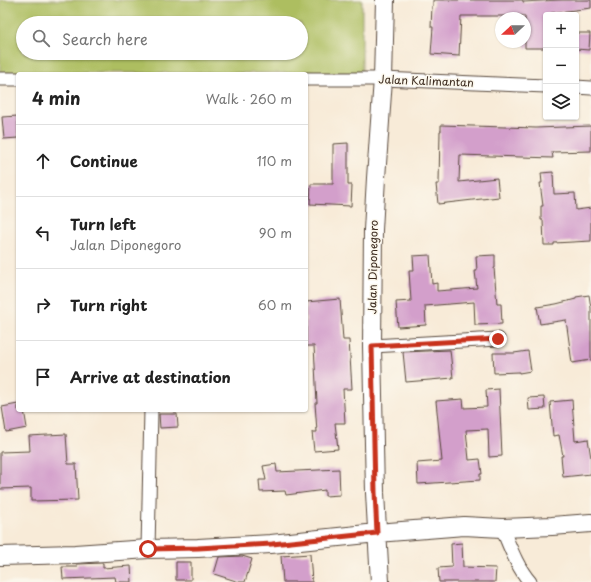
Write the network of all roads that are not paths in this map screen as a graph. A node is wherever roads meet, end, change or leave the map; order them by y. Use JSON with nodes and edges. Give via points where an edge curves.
{"nodes":[{"id":1,"x":385,"y":0,"type":"edge"},
{"id":2,"x":0,"y":79,"type":"edge"},
{"id":3,"x":16,"y":79,"type":"edge"},
{"id":4,"x":308,"y":79,"type":"edge"},
{"id":5,"x":383,"y":79,"type":"junction"},
{"id":6,"x":543,"y":86,"type":"edge"},
{"id":7,"x":579,"y":88,"type":"edge"},
{"id":8,"x":591,"y":88,"type":"edge"},
{"id":9,"x":498,"y":339,"type":"dead end"},
{"id":10,"x":372,"y":346,"type":"junction"},
{"id":11,"x":151,"y":412,"type":"edge"},
{"id":12,"x":591,"y":523,"type":"edge"},
{"id":13,"x":502,"y":528,"type":"junction"},
{"id":14,"x":377,"y":533,"type":"junction"},
{"id":15,"x":148,"y":549,"type":"junction"},
{"id":16,"x":0,"y":556,"type":"edge"},
{"id":17,"x":380,"y":582,"type":"edge"},
{"id":18,"x":530,"y":582,"type":"edge"}],
"edges":[{"from":1,"to":5,"type":"main road","name":"Jalan Diponegoro"},
{"from":2,"to":3,"type":"street"},
{"from":4,"to":5,"type":"street","name":"Jalan Kalimantan"},
{"from":5,"to":6,"type":"street","name":"Jalan Kalimantan"},
{"from":5,"to":10,"type":"main road","name":"Jalan Diponegoro","via":[[374,223]]},
{"from":7,"to":8,"type":"street"},
{"from":9,"to":10,"type":"street"},
{"from":10,"to":14,"type":"main road","name":"Jalan Diponegoro"},
{"from":11,"to":15,"type":"street"},
{"from":12,"to":13,"type":"main road"},
{"from":13,"to":14,"type":"main road","via":[[464,526]]},
{"from":13,"to":18,"type":"street","via":[[518,565]]},
{"from":14,"to":15,"type":"main road","via":[[272,544]]},
{"from":14,"to":17,"type":"main road","name":"Jalan Diponegoro"},
{"from":15,"to":16,"type":"main road"}]}
